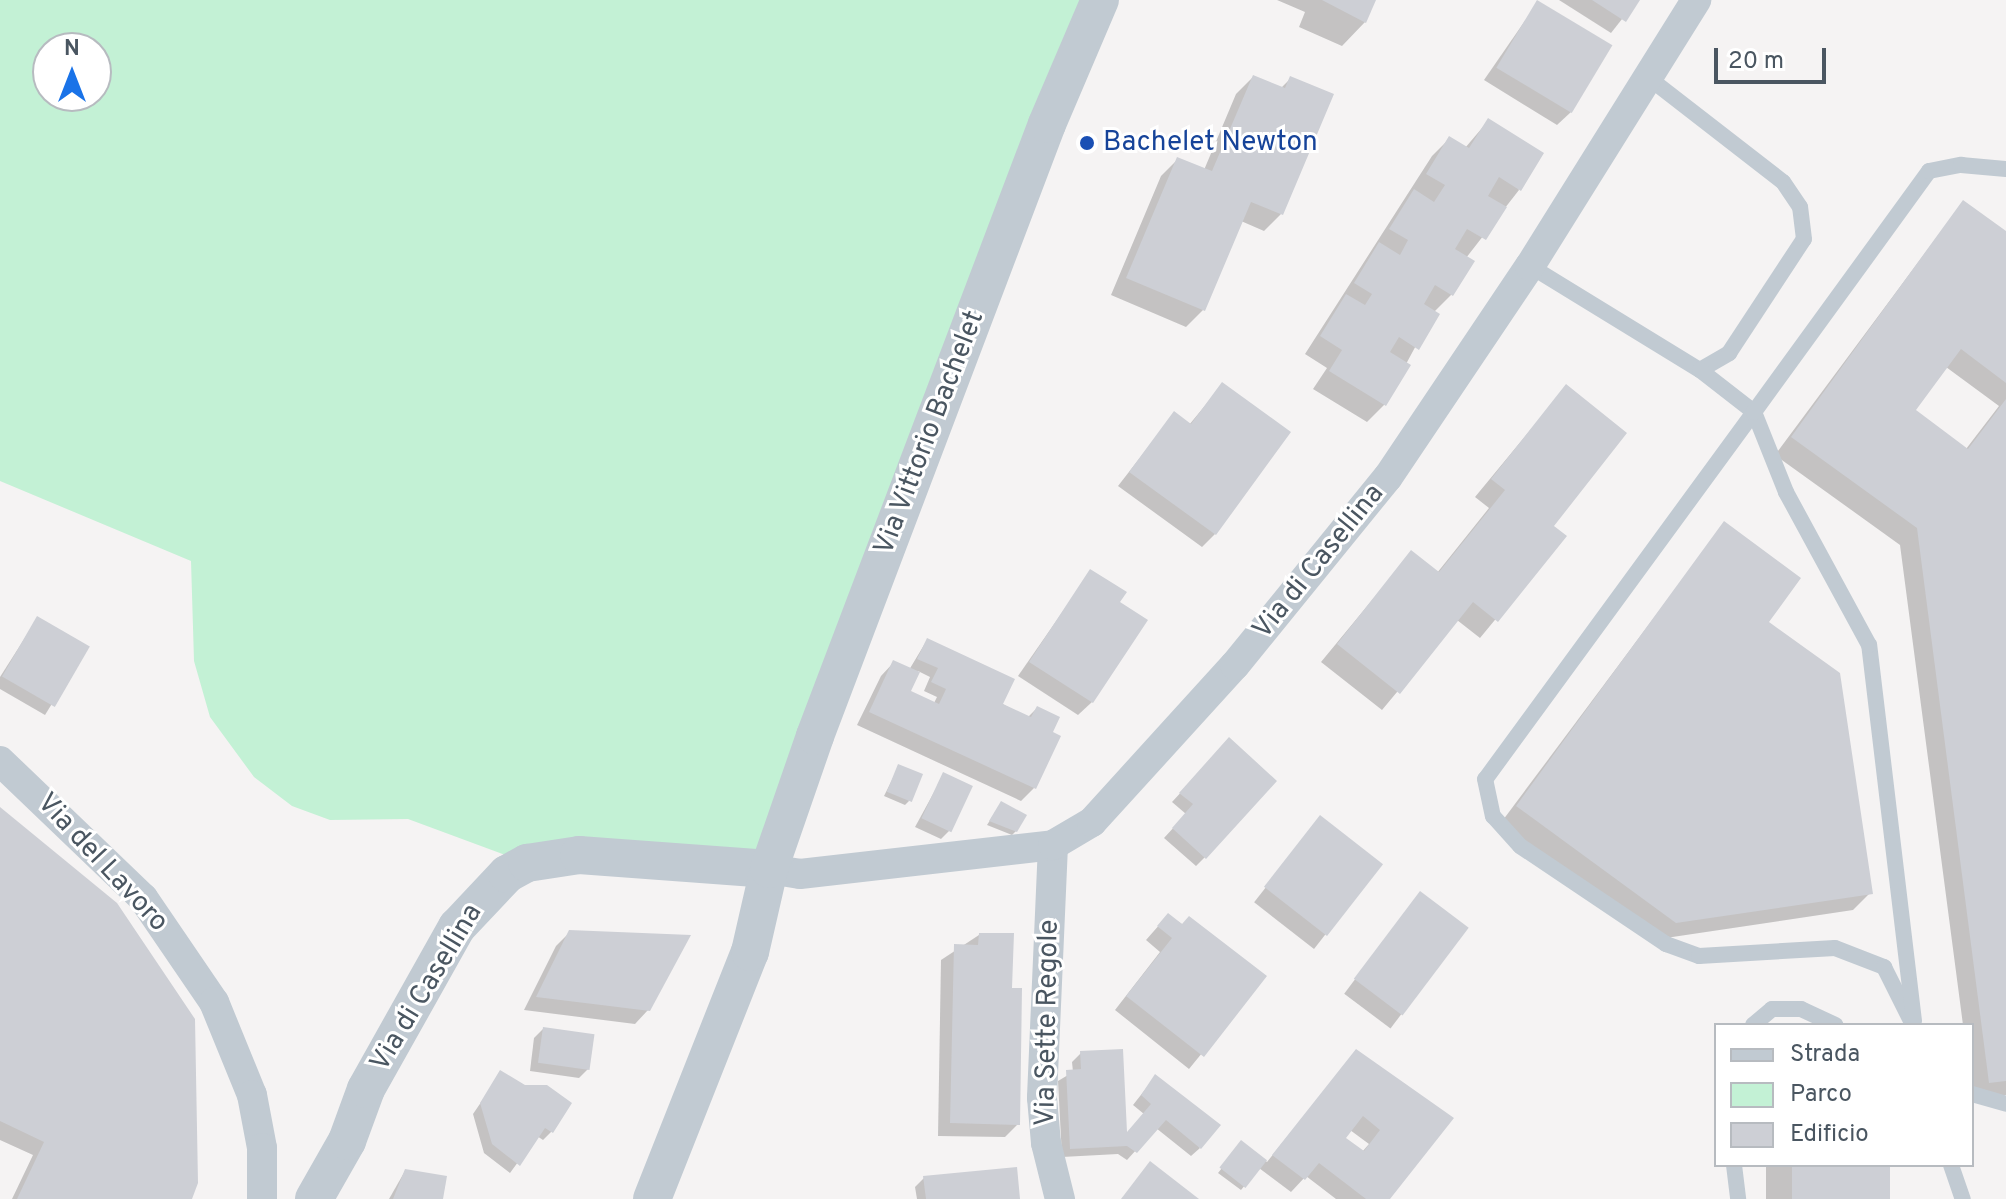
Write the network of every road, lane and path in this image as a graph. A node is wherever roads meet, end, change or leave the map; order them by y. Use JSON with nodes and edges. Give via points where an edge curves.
{"nodes":[{"id":1,"x":1100,"y":0,"type":"edge"},
{"id":2,"x":1696,"y":0,"type":"edge"},
{"id":3,"x":1645,"y":75,"type":"junction"},
{"id":4,"x":2006,"y":169,"type":"edge"},
{"id":5,"x":1530,"y":266,"type":"junction"},
{"id":6,"x":1700,"y":370,"type":"junction"},
{"id":7,"x":1754,"y":412,"type":"junction"},
{"id":8,"x":0,"y":761,"type":"edge"},
{"id":9,"x":1053,"y":845,"type":"junction"},
{"id":10,"x":769,"y":869,"type":"junction"},
{"id":11,"x":1755,"y":1023,"type":"edge"},
{"id":12,"x":1831,"y":1023,"type":"edge"},
{"id":13,"x":1913,"y":1023,"type":"edge"},
{"id":14,"x":1914,"y":1023,"type":"edge"},
{"id":15,"x":366,"y":1089,"type":"junction"},
{"id":16,"x":1974,"y":1095,"type":"edge"},
{"id":17,"x":2006,"y":1104,"type":"edge"},
{"id":18,"x":1734,"y":1167,"type":"edge"},
{"id":19,"x":1952,"y":1167,"type":"edge"},
{"id":20,"x":262,"y":1199,"type":"edge"},
{"id":21,"x":289,"y":1199,"type":"edge"},
{"id":22,"x":314,"y":1199,"type":"edge"},
{"id":23,"x":652,"y":1199,"type":"edge"},
{"id":24,"x":1060,"y":1199,"type":"edge"},
{"id":25,"x":1738,"y":1199,"type":"edge"},
{"id":26,"x":1963,"y":1199,"type":"edge"}],
"edges":[{"from":1,"to":10,"type":"street","name":"Via Vittorio Bachelet","via":[[942,400]]},
{"from":2,"to":3,"type":"street","name":"Via di Casellina"},
{"from":3,"to":5,"type":"street","name":"Via di Casellina"},
{"from":3,"to":6,"type":"lane","via":[[1783,182],[1800,207],[1804,239],[1729,353]]},
{"from":4,"to":7,"type":"lane","via":[[1961,165],[1929,171]]},
{"from":5,"to":6,"type":"lane"},
{"from":5,"to":9,"type":"street","name":"Via di Casellina","via":[[1388,477],[1310,575],[1092,822]]},
{"from":6,"to":7,"type":"lane"},
{"from":7,"to":13,"type":"lane","via":[[1485,779],[1493,816],[1520,846],[1666,944],[1699,956],[1835,948],[1884,967]]},
{"from":7,"to":14,"type":"lane","via":[[1786,492],[1869,645]]},
{"from":8,"to":20,"type":"street","name":"Via del Lavoro","via":[[143,898],[214,1002],[252,1095],[262,1148]]},
{"from":9,"to":10,"type":"street","name":"Via di Casellina","via":[[800,874]]},
{"from":9,"to":24,"type":"street","name":"Via Sette Regole","via":[[1042,1098]]},
{"from":10,"to":15,"type":"street","name":"Via di Casellina","via":[[579,855],[527,863],[507,874],[457,927]]},
{"from":10,"to":23,"type":"street","via":[[750,952]]},
{"from":11,"to":12,"type":"lane","via":[[1772,1009],[1801,1009]]},
{"from":15,"to":21,"type":"street","name":"Via di Casellina","via":[[327,1133]]},
{"from":15,"to":22,"type":"street","name":"Via di Casellina","via":[[347,1141]]},
{"from":16,"to":17,"type":"lane"},
{"from":18,"to":25,"type":"lane"},
{"from":19,"to":26,"type":"lane"}]}
